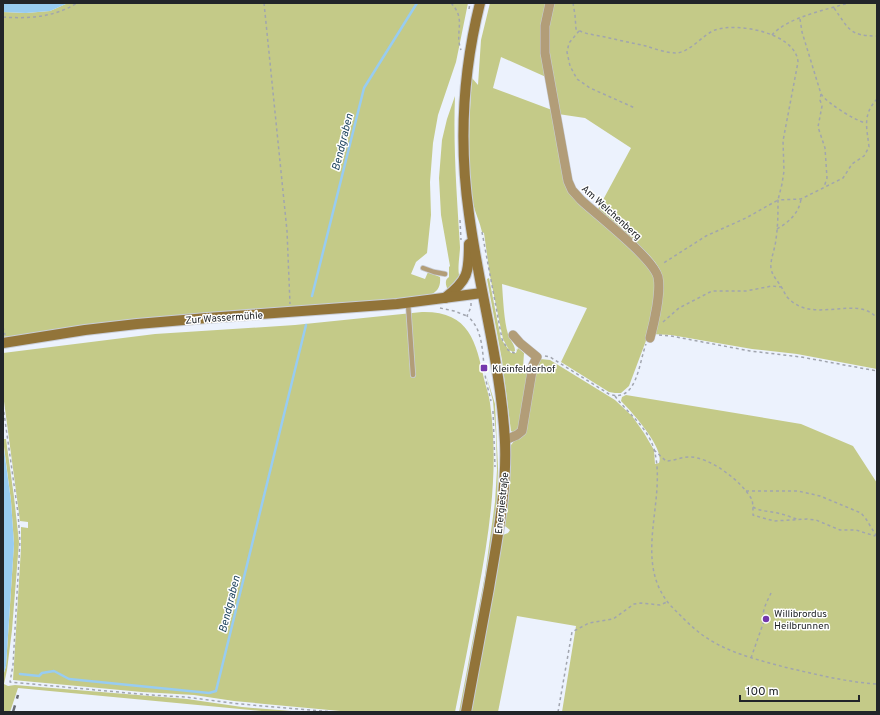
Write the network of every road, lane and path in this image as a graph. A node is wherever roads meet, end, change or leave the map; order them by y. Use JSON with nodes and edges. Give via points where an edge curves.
{"nodes":[{"id":1,"x":77,"y":3,"type":"edge"},
{"id":2,"x":264,"y":3,"type":"edge"},
{"id":3,"x":451,"y":3,"type":"edge"},
{"id":4,"x":470,"y":3,"type":"edge"},
{"id":5,"x":480,"y":3,"type":"edge"},
{"id":6,"x":550,"y":3,"type":"edge"},
{"id":7,"x":573,"y":3,"type":"edge"},
{"id":8,"x":848,"y":3,"type":"edge"},
{"id":9,"x":833,"y":7,"type":"junction"},
{"id":10,"x":468,"y":11,"type":"dead end"},
{"id":11,"x":3,"y":17,"type":"edge"},
{"id":12,"x":800,"y":19,"type":"junction"},
{"id":13,"x":579,"y":31,"type":"junction"},
{"id":14,"x":772,"y":35,"type":"junction"},
{"id":15,"x":877,"y":36,"type":"edge"},
{"id":16,"x":463,"y":44,"type":"dead end"},
{"id":17,"x":821,"y":94,"type":"junction"},
{"id":18,"x":877,"y":99,"type":"edge"},
{"id":19,"x":635,"y":108,"type":"dead end"},
{"id":20,"x":866,"y":123,"type":"junction"},
{"id":21,"x":824,"y":187,"type":"junction"},
{"id":22,"x":801,"y":198,"type":"junction"},
{"id":23,"x":778,"y":200,"type":"junction"},
{"id":24,"x":464,"y":215,"type":"junction"},
{"id":25,"x":777,"y":229,"type":"junction"},
{"id":26,"x":481,"y":230,"type":"dead end"},
{"id":27,"x":462,"y":246,"type":"dead end"},
{"id":28,"x":423,"y":268,"type":"dead end"},
{"id":29,"x":655,"y":269,"type":"junction"},
{"id":30,"x":445,"y":274,"type":"dead end"},
{"id":31,"x":782,"y":288,"type":"junction"},
{"id":32,"x":482,"y":293,"type":"junction"},
{"id":33,"x":470,"y":295,"type":"junction"},
{"id":34,"x":445,"y":298,"type":"junction"},
{"id":35,"x":408,"y":303,"type":"junction"},
{"id":36,"x":291,"y":312,"type":"junction"},
{"id":37,"x":877,"y":318,"type":"edge"},
{"id":38,"x":659,"y":327,"type":"dead end"},
{"id":39,"x":513,"y":335,"type":"dead end"},
{"id":40,"x":650,"y":338,"type":"junction"},
{"id":41,"x":3,"y":343,"type":"edge"},
{"id":42,"x":520,"y":343,"type":"junction"},
{"id":43,"x":537,"y":357,"type":"junction"},
{"id":44,"x":877,"y":372,"type":"edge"},
{"id":45,"x":413,"y":375,"type":"dead end"},
{"id":46,"x":615,"y":396,"type":"junction"},
{"id":47,"x":3,"y":406,"type":"edge"},
{"id":48,"x":505,"y":440,"type":"junction"},
{"id":49,"x":654,"y":450,"type":"junction"},
{"id":50,"x":495,"y":468,"type":"dead end"},
{"id":51,"x":746,"y":491,"type":"junction"},
{"id":52,"x":752,"y":506,"type":"junction"},
{"id":53,"x":799,"y":520,"type":"junction"},
{"id":54,"x":876,"y":536,"type":"edge"},
{"id":55,"x":771,"y":593,"type":"dead end"},
{"id":56,"x":667,"y":602,"type":"junction"},
{"id":57,"x":751,"y":658,"type":"junction"},
{"id":58,"x":877,"y":684,"type":"edge"},
{"id":59,"x":334,"y":712,"type":"edge"},
{"id":60,"x":466,"y":712,"type":"edge"},
{"id":61,"x":558,"y":712,"type":"edge"}],
"edges":[{"from":1,"to":11,"type":"path","via":[[47,16]]},
{"from":2,"to":36,"type":"path","via":[[287,231]]},
{"from":3,"to":16,"type":"path","via":[[459,14],[462,52]]},
{"from":4,"to":10,"type":"path"},
{"from":5,"to":24,"type":"main road","via":[[464,72]]},
{"from":6,"to":29,"type":"street","name":"Am Welchenberg","via":[[545,26],[545,53],[569,184],[580,200],[643,255]]},
{"from":7,"to":13,"type":"path","via":[[576,28]]},
{"from":8,"to":9,"type":"path"},
{"from":9,"to":12,"type":"path"},
{"from":9,"to":15,"type":"path","via":[[850,31]]},
{"from":12,"to":14,"type":"path","via":[[781,27]]},
{"from":12,"to":17,"type":"path"},
{"from":13,"to":14,"type":"path","via":[[677,53],[717,30],[744,28]]},
{"from":13,"to":19,"type":"path","via":[[569,43],[567,52],[570,66],[577,79],[590,88]]},
{"from":14,"to":23,"type":"path","via":[[794,49],[798,56],[783,141],[784,171]]},
{"from":17,"to":20,"type":"path","via":[[825,100]]},
{"from":17,"to":21,"type":"path","via":[[822,106],[818,127],[825,148],[827,178]]},
{"from":18,"to":20,"type":"path","via":[[868,112]]},
{"from":20,"to":21,"type":"path","via":[[869,147],[867,152],[854,161],[843,178]]},
{"from":21,"to":22,"type":"path"},
{"from":22,"to":23,"type":"path"},
{"from":22,"to":25,"type":"path","via":[[800,206],[789,221]]},
{"from":23,"to":25,"type":"path"},
{"from":23,"to":29,"type":"path","via":[[706,236]]},
{"from":24,"to":27,"type":"path"},
{"from":24,"to":32,"type":"main road","name":"Energiestraße"},
{"from":24,"to":34,"type":"main road","via":[[469,258],[466,275],[459,287]]},
{"from":25,"to":31,"type":"path","via":[[771,268]]},
{"from":26,"to":42,"type":"path","via":[[502,339],[508,350],[513,353]]},
{"from":28,"to":30,"type":"lane"},
{"from":29,"to":40,"type":"street","via":[[658,290]]},
{"from":31,"to":37,"type":"path","via":[[791,300],[809,309],[824,311],[854,308],[871,313]]},
{"from":31,"to":38,"type":"path","via":[[773,286],[746,291],[710,292],[678,308]]},
{"from":32,"to":33,"type":"main road","name":"Zur Wassermühle"},
{"from":32,"to":48,"type":"main road","name":"Energiestraße","via":[[498,378]]},
{"from":33,"to":34,"type":"main road","name":"Zur Wassermühle"},
{"from":33,"to":50,"type":"path","via":[[471,307],[467,316],[478,330],[492,402]]},
{"from":34,"to":35,"type":"main road","name":"Zur Wassermühle"},
{"from":35,"to":36,"type":"main road","name":"Zur Wassermühle"},
{"from":35,"to":45,"type":"lane"},
{"from":36,"to":41,"type":"main road","name":"Zur Wassermühle","via":[[137,324]]},
{"from":39,"to":42,"type":"street"},
{"from":40,"to":44,"type":"path","via":[[659,335],[671,336],[750,351],[811,358]]},
{"from":40,"to":46,"type":"path","via":[[632,387],[623,395]]},
{"from":42,"to":43,"type":"street"},
{"from":43,"to":46,"type":"path","via":[[550,358]]},
{"from":43,"to":48,"type":"street","via":[[533,365],[522,431],[517,436]]},
{"from":46,"to":49,"type":"path","via":[[641,425]]},
{"from":47,"to":59,"type":"path","via":[[20,536],[10,682]]},
{"from":48,"to":60,"type":"main road","name":"Energiestraße","via":[[500,525]]},
{"from":49,"to":51,"type":"path","via":[[666,461],[690,457],[709,461]]},
{"from":49,"to":56,"type":"path","via":[[657,477],[652,566]]},
{"from":51,"to":52,"type":"path","via":[[753,501]]},
{"from":51,"to":54,"type":"path","via":[[798,491],[820,496],[859,512]]},
{"from":52,"to":53,"type":"path"},
{"from":52,"to":53,"type":"path","via":[[753,515],[756,516],[774,521]]},
{"from":53,"to":54,"type":"path","via":[[816,520],[840,530],[856,530]]},
{"from":55,"to":57,"type":"path","via":[[763,612],[764,621]]},
{"from":56,"to":57,"type":"path","via":[[711,641]]},
{"from":56,"to":61,"type":"path","via":[[660,605],[634,604],[613,619],[589,623],[572,632]]},
{"from":57,"to":58,"type":"path","via":[[826,677]]}]}
